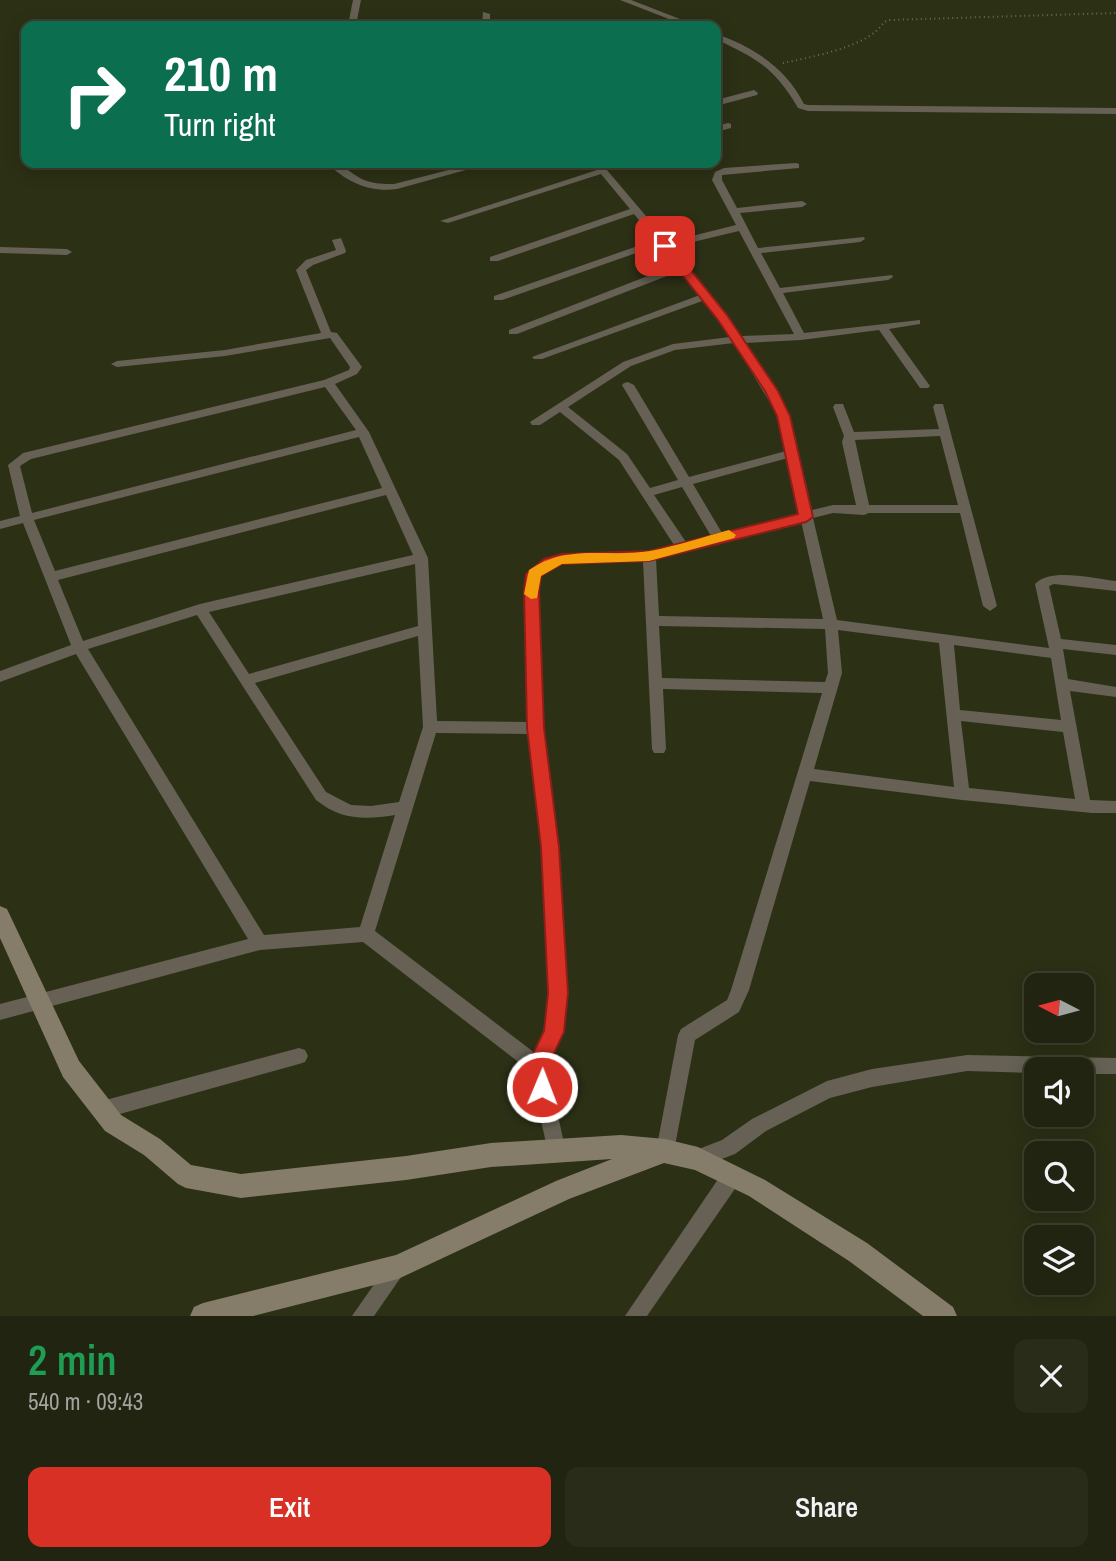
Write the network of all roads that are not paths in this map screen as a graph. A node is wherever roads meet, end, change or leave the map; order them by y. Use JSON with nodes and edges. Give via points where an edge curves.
{"nodes":[{"id":1,"x":357,"y":0,"type":"edge"},
{"id":2,"x":624,"y":0,"type":"edge"},
{"id":3,"x":486,"y":14,"type":"dead end"},
{"id":4,"x":353,"y":20,"type":"dead end"},
{"id":5,"x":486,"y":21,"type":"edge"},
{"id":6,"x":681,"y":21,"type":"edge"},
{"id":7,"x":721,"y":39,"type":"edge"},
{"id":8,"x":754,"y":93,"type":"dead end"},
{"id":9,"x":721,"y":102,"type":"edge"},
{"id":10,"x":1116,"y":111,"type":"edge"},
{"id":11,"x":728,"y":126,"type":"dead end"},
{"id":12,"x":721,"y":128,"type":"edge"},
{"id":13,"x":796,"y":166,"type":"dead end"},
{"id":14,"x":340,"y":168,"type":"edge"},
{"id":15,"x":467,"y":168,"type":"edge"},
{"id":16,"x":596,"y":168,"type":"edge"},
{"id":17,"x":600,"y":168,"type":"edge"},
{"id":18,"x":803,"y":204,"type":"dead end"},
{"id":19,"x":637,"y":210,"type":"junction"},
{"id":20,"x":733,"y":211,"type":"junction"},
{"id":21,"x":445,"y":221,"type":"dead end"},
{"id":22,"x":742,"y":227,"type":"junction"},
{"id":23,"x":860,"y":239,"type":"dead end"},
{"id":24,"x":337,"y":240,"type":"dead end"},
{"id":25,"x":664,"y":244,"type":"junction"},
{"id":26,"x":0,"y":250,"type":"edge"},
{"id":27,"x":755,"y":251,"type":"junction"},
{"id":28,"x":67,"y":253,"type":"dead end"},
{"id":29,"x":494,"y":259,"type":"dead end"},
{"id":30,"x":681,"y":267,"type":"junction"},
{"id":31,"x":888,"y":277,"type":"dead end"},
{"id":32,"x":777,"y":291,"type":"junction"},
{"id":33,"x":707,"y":296,"type":"junction"},
{"id":34,"x":498,"y":298,"type":"dead end"},
{"id":35,"x":916,"y":322,"type":"dead end"},
{"id":36,"x":882,"y":326,"type":"junction"},
{"id":37,"x":513,"y":332,"type":"dead end"},
{"id":38,"x":327,"y":335,"type":"junction"},
{"id":39,"x":802,"y":337,"type":"junction"},
{"id":40,"x":738,"y":340,"type":"junction"},
{"id":41,"x":538,"y":357,"type":"dead end"},
{"id":42,"x":117,"y":364,"type":"dead end"},
{"id":43,"x":328,"y":383,"type":"junction"},
{"id":44,"x":628,"y":385,"type":"dead end"},
{"id":45,"x":924,"y":386,"type":"dead end"},
{"id":46,"x":560,"y":406,"type":"junction"},
{"id":47,"x":839,"y":407,"type":"dead end"},
{"id":48,"x":939,"y":407,"type":"dead end"},
{"id":49,"x":536,"y":422,"type":"dead end"},
{"id":50,"x":363,"y":432,"type":"junction"},
{"id":51,"x":944,"y":432,"type":"junction"},
{"id":52,"x":850,"y":436,"type":"junction"},
{"id":53,"x":793,"y":453,"type":"junction"},
{"id":54,"x":686,"y":482,"type":"junction"},
{"id":55,"x":389,"y":489,"type":"junction"},
{"id":56,"x":647,"y":493,"type":"junction"},
{"id":57,"x":965,"y":509,"type":"junction"},
{"id":58,"x":864,"y":511,"type":"junction"},
{"id":59,"x":806,"y":517,"type":"junction"},
{"id":60,"x":27,"y":519,"type":"junction"},
{"id":61,"x":0,"y":525,"type":"edge"},
{"id":62,"x":718,"y":537,"type":"junction"},
{"id":63,"x":683,"y":548,"type":"junction"},
{"id":64,"x":649,"y":556,"type":"junction"},
{"id":65,"x":421,"y":558,"type":"junction"},
{"id":66,"x":51,"y":577,"type":"junction"},
{"id":67,"x":1116,"y":586,"type":"edge"},
{"id":68,"x":990,"y":606,"type":"dead end"},
{"id":69,"x":200,"y":609,"type":"junction"},
{"id":70,"x":654,"y":621,"type":"junction"},
{"id":71,"x":831,"y":624,"type":"junction"},
{"id":72,"x":425,"y":629,"type":"junction"},
{"id":73,"x":946,"y":639,"type":"junction"},
{"id":74,"x":79,"y":647,"type":"junction"},
{"id":75,"x":1056,"y":648,"type":"junction"},
{"id":76,"x":1116,"y":650,"type":"edge"},
{"id":77,"x":0,"y":677,"type":"edge"},
{"id":78,"x":246,"y":680,"type":"junction"},
{"id":79,"x":657,"y":683,"type":"junction"},
{"id":80,"x":1063,"y":684,"type":"junction"},
{"id":81,"x":829,"y":688,"type":"junction"},
{"id":82,"x":1116,"y":692,"type":"edge"},
{"id":83,"x":954,"y":715,"type":"junction"},
{"id":84,"x":430,"y":727,"type":"junction"},
{"id":85,"x":1071,"y":727,"type":"junction"},
{"id":86,"x":535,"y":728,"type":"junction"},
{"id":87,"x":659,"y":748,"type":"dead end"},
{"id":88,"x":804,"y":774,"type":"junction"},
{"id":89,"x":961,"y":794,"type":"junction"},
{"id":90,"x":1086,"y":806,"type":"junction"},
{"id":91,"x":406,"y":807,"type":"junction"},
{"id":92,"x":1116,"y":807,"type":"edge"},
{"id":93,"x":0,"y":915,"type":"edge"},
{"id":94,"x":366,"y":934,"type":"junction"},
{"id":95,"x":260,"y":943,"type":"junction"},
{"id":96,"x":41,"y":1001,"type":"junction"},
{"id":97,"x":0,"y":1012,"type":"edge"},
{"id":98,"x":299,"y":1056,"type":"dead end"},
{"id":99,"x":538,"y":1066,"type":"junction"},
{"id":100,"x":1116,"y":1066,"type":"edge"},
{"id":101,"x":102,"y":1110,"type":"junction"},
{"id":102,"x":664,"y":1151,"type":"junction"},
{"id":103,"x":557,"y":1152,"type":"junction"},
{"id":104,"x":698,"y":1159,"type":"junction"},
{"id":105,"x":732,"y":1176,"type":"junction"},
{"id":106,"x":398,"y":1267,"type":"junction"},
{"id":107,"x":203,"y":1316,"type":"edge"},
{"id":108,"x":362,"y":1316,"type":"edge"},
{"id":109,"x":635,"y":1316,"type":"edge"},
{"id":110,"x":944,"y":1316,"type":"edge"}],
"edges":[{"from":1,"to":4,"type":"street"},
{"from":2,"to":6,"type":"street"},
{"from":3,"to":5,"type":"street"},
{"from":7,"to":10,"type":"street","via":[[787,78],[801,106]]},
{"from":8,"to":9,"type":"street"},
{"from":11,"to":12,"type":"street"},
{"from":13,"to":20,"type":"street","via":[[718,174]]},
{"from":14,"to":15,"type":"street","via":[[379,188]]},
{"from":16,"to":21,"type":"street"},
{"from":17,"to":19,"type":"street"},
{"from":18,"to":20,"type":"street"},
{"from":19,"to":25,"type":"street"},
{"from":19,"to":29,"type":"street"},
{"from":20,"to":22,"type":"street"},
{"from":22,"to":25,"type":"street"},
{"from":22,"to":27,"type":"street"},
{"from":23,"to":27,"type":"street"},
{"from":24,"to":38,"type":"street","via":[[341,251],[310,261],[301,270]]},
{"from":25,"to":30,"type":"street"},
{"from":25,"to":34,"type":"street"},
{"from":26,"to":28,"type":"street"},
{"from":27,"to":32,"type":"street"},
{"from":30,"to":33,"type":"street"},
{"from":30,"to":37,"type":"street"},
{"from":31,"to":32,"type":"street"},
{"from":32,"to":39,"type":"street"},
{"from":33,"to":40,"type":"street"},
{"from":33,"to":41,"type":"street"},
{"from":35,"to":36,"type":"street"},
{"from":36,"to":39,"type":"street"},
{"from":36,"to":45,"type":"street"},
{"from":38,"to":42,"type":"street","via":[[225,353]]},
{"from":38,"to":43,"type":"street","via":[[334,335],[356,368]]},
{"from":39,"to":40,"type":"street"},
{"from":40,"to":46,"type":"street","via":[[652,353],[627,363]]},
{"from":40,"to":53,"type":"street","via":[[784,416]]},
{"from":43,"to":50,"type":"street"},
{"from":43,"to":60,"type":"street","via":[[20,459],[13,469]]},
{"from":44,"to":54,"type":"street"},
{"from":46,"to":49,"type":"street"},
{"from":46,"to":56,"type":"street","via":[[623,457]]},
{"from":47,"to":52,"type":"street"},
{"from":48,"to":51,"type":"street"},
{"from":50,"to":55,"type":"street"},
{"from":50,"to":60,"type":"street"},
{"from":51,"to":52,"type":"street"},
{"from":51,"to":57,"type":"street"},
{"from":52,"to":58,"type":"street"},
{"from":53,"to":54,"type":"street"},
{"from":53,"to":59,"type":"street"},
{"from":54,"to":56,"type":"street"},
{"from":54,"to":62,"type":"street"},
{"from":55,"to":65,"type":"street"},
{"from":55,"to":66,"type":"street"},
{"from":56,"to":63,"type":"street"},
{"from":57,"to":58,"type":"street"},
{"from":57,"to":68,"type":"street"},
{"from":58,"to":59,"type":"street","via":[[833,509]]},
{"from":59,"to":62,"type":"street"},
{"from":59,"to":71,"type":"street"},
{"from":60,"to":61,"type":"street"},
{"from":60,"to":66,"type":"street"},
{"from":62,"to":63,"type":"street"},
{"from":63,"to":64,"type":"street"},
{"from":64,"to":70,"type":"street"},
{"from":64,"to":86,"type":"street","via":[[562,559],[534,574]]},
{"from":65,"to":69,"type":"street"},
{"from":65,"to":72,"type":"street"},
{"from":66,"to":74,"type":"street"},
{"from":67,"to":75,"type":"street","via":[[1046,580],[1042,589]]},
{"from":69,"to":74,"type":"street"},
{"from":69,"to":78,"type":"street"},
{"from":70,"to":71,"type":"street"},
{"from":70,"to":79,"type":"street"},
{"from":71,"to":73,"type":"street"},
{"from":71,"to":81,"type":"street","via":[[835,673]]},
{"from":72,"to":78,"type":"street"},
{"from":72,"to":84,"type":"street"},
{"from":73,"to":75,"type":"street"},
{"from":73,"to":83,"type":"street"},
{"from":74,"to":77,"type":"street"},
{"from":74,"to":95,"type":"street"},
{"from":75,"to":76,"type":"street"},
{"from":75,"to":80,"type":"street"},
{"from":78,"to":91,"type":"street","via":[[321,796],[336,809],[362,813]]},
{"from":79,"to":81,"type":"street"},
{"from":79,"to":87,"type":"street"},
{"from":80,"to":82,"type":"street"},
{"from":80,"to":85,"type":"street"},
{"from":81,"to":88,"type":"street"},
{"from":83,"to":85,"type":"street"},
{"from":83,"to":89,"type":"street"},
{"from":84,"to":86,"type":"street"},
{"from":84,"to":91,"type":"street"},
{"from":85,"to":90,"type":"street"},
{"from":86,"to":99,"type":"street","via":[[550,847],[558,993],[554,1032]]},
{"from":88,"to":89,"type":"street"},
{"from":88,"to":102,"type":"street","via":[[733,1006],[687,1035]]},
{"from":89,"to":90,"type":"street"},
{"from":90,"to":92,"type":"street"},
{"from":91,"to":94,"type":"street"},
{"from":93,"to":96,"type":"main road"},
{"from":94,"to":95,"type":"street"},
{"from":94,"to":99,"type":"street"},
{"from":95,"to":96,"type":"street"},
{"from":96,"to":97,"type":"street"},
{"from":96,"to":101,"type":"main road","via":[[71,1069]]},
{"from":98,"to":101,"type":"street"},
{"from":99,"to":103,"type":"street"},
{"from":100,"to":104,"type":"street","via":[[967,1063],[872,1078],[827,1090],[759,1125],[729,1147]]},
{"from":101,"to":103,"type":"main road","via":[[186,1176],[242,1186],[491,1155]]},
{"from":102,"to":103,"type":"main road","via":[[621,1147]]},
{"from":102,"to":104,"type":"main road"},
{"from":102,"to":106,"type":"main road","via":[[564,1189]]},
{"from":104,"to":105,"type":"main road"},
{"from":105,"to":109,"type":"street"},
{"from":105,"to":110,"type":"main road","via":[[818,1225]]},
{"from":106,"to":107,"type":"main road"},
{"from":106,"to":108,"type":"street"}]}
